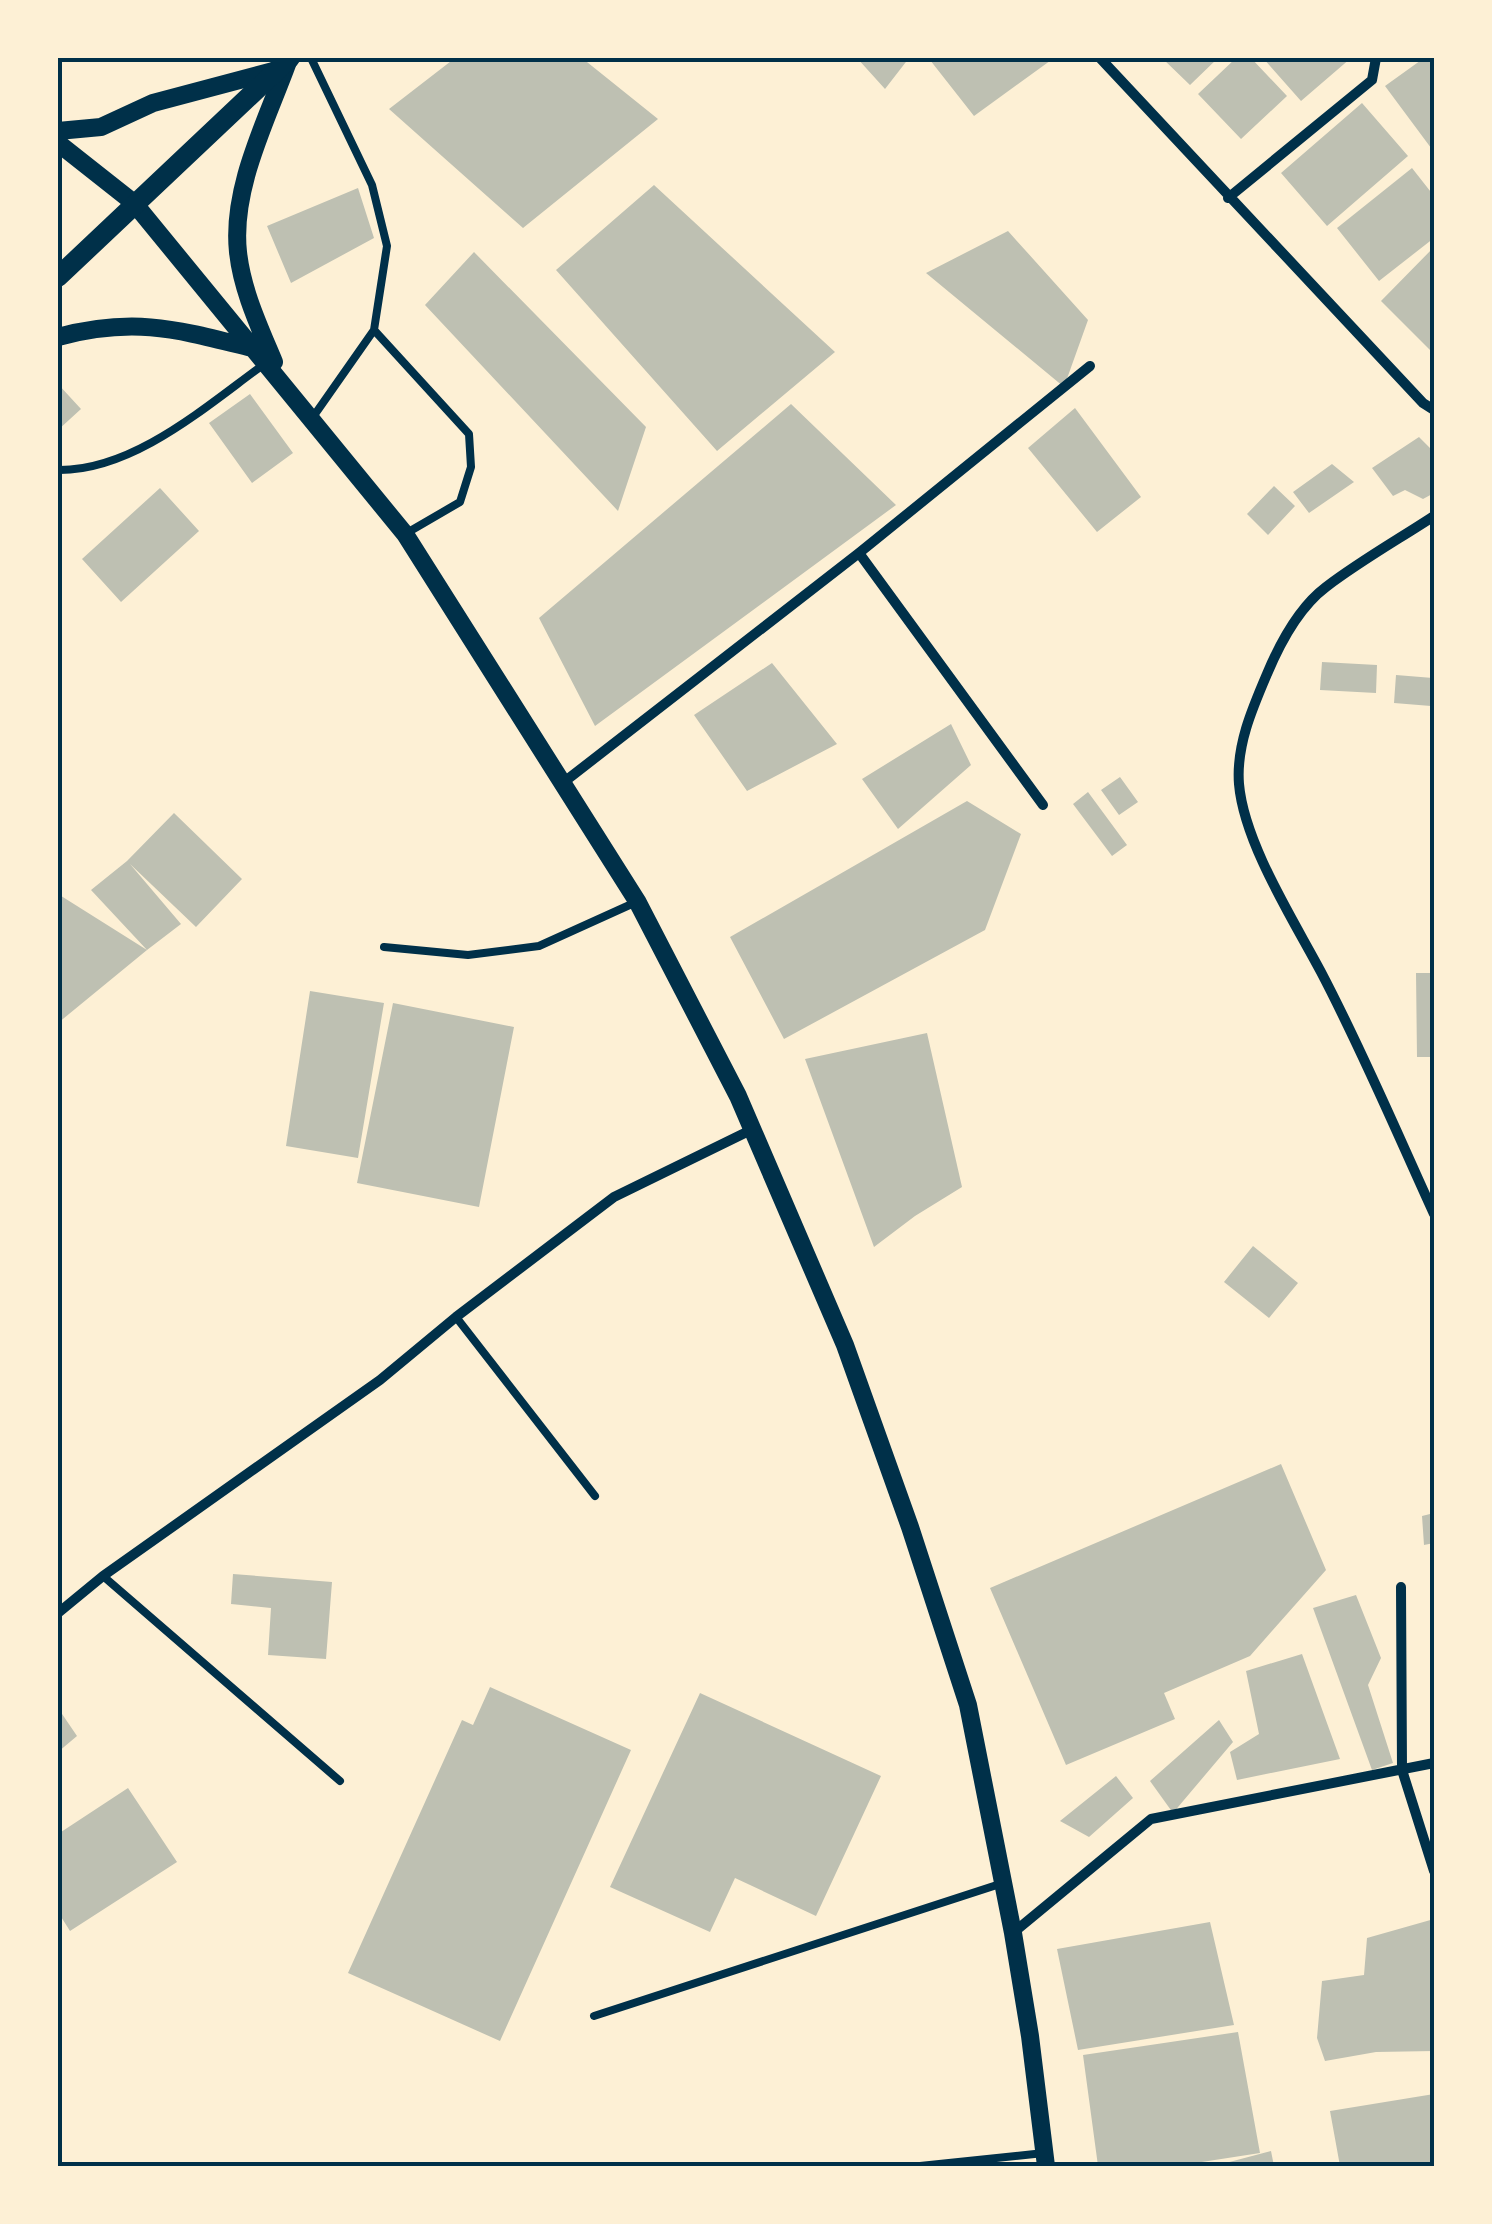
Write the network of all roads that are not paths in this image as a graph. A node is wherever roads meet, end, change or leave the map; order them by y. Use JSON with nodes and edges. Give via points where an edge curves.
{"nodes":[{"id":1,"x":310,"y":58,"type":"edge"},
{"id":2,"x":1100,"y":58,"type":"edge"},
{"id":3,"x":1376,"y":58,"type":"edge"},
{"id":4,"x":285,"y":62,"type":"edge"},
{"id":5,"x":59,"y":143,"type":"edge"},
{"id":6,"x":1228,"y":198,"type":"junction"},
{"id":7,"x":134,"y":203,"type":"junction"},
{"id":8,"x":58,"y":276,"type":"edge"},
{"id":9,"x":374,"y":330,"type":"junction"},
{"id":10,"x":58,"y":338,"type":"edge"},
{"id":11,"x":262,"y":356,"type":"junction"},
{"id":12,"x":1090,"y":366,"type":"dead end"},
{"id":13,"x":282,"y":380,"type":"junction"},
{"id":14,"x":1434,"y":410,"type":"edge"},
{"id":15,"x":312,"y":418,"type":"junction"},
{"id":16,"x":58,"y":470,"type":"edge"},
{"id":17,"x":1434,"y":516,"type":"edge"},
{"id":18,"x":405,"y":534,"type":"junction"},
{"id":19,"x":859,"y":553,"type":"junction"},
{"id":20,"x":564,"y":782,"type":"junction"},
{"id":21,"x":1043,"y":805,"type":"dead end"},
{"id":22,"x":638,"y":901,"type":"junction"},
{"id":23,"x":384,"y":947,"type":"dead end"},
{"id":24,"x":753,"y":1129,"type":"junction"},
{"id":25,"x":1434,"y":1214,"type":"edge"},
{"id":26,"x":456,"y":1317,"type":"junction"},
{"id":27,"x":594,"y":1496,"type":"dead end"},
{"id":28,"x":103,"y":1576,"type":"junction"},
{"id":29,"x":1400,"y":1587,"type":"dead end"},
{"id":30,"x":58,"y":1613,"type":"edge"},
{"id":31,"x":1434,"y":1763,"type":"edge"},
{"id":32,"x":1402,"y":1770,"type":"junction"},
{"id":33,"x":340,"y":1781,"type":"dead end"},
{"id":34,"x":1434,"y":1871,"type":"edge"},
{"id":35,"x":1004,"y":1882,"type":"junction"},
{"id":36,"x":1013,"y":1933,"type":"junction"},
{"id":37,"x":594,"y":2016,"type":"dead end"},
{"id":38,"x":1045,"y":2160,"type":"edge"},
{"id":39,"x":920,"y":2166,"type":"edge"}],
"edges":[{"from":1,"to":9,"type":"lane","via":[[372,184],[387,246]]},
{"from":2,"to":6,"type":"street"},
{"from":3,"to":6,"type":"street","via":[[1372,80]]},
{"from":4,"to":5,"type":"street","via":[[153,103]]},
{"from":4,"to":7,"type":"main road"},
{"from":4,"to":13,"type":"street","via":[[238,208],[244,282]]},
{"from":5,"to":7,"type":"street"},
{"from":6,"to":14,"type":"street"},
{"from":7,"to":8,"type":"main road"},
{"from":7,"to":11,"type":"street"},
{"from":9,"to":15,"type":"lane"},
{"from":9,"to":18,"type":"lane","via":[[469,434],[471,467],[460,502]]},
{"from":10,"to":11,"type":"street","via":[[135,324],[190,332]]},
{"from":11,"to":13,"type":"street"},
{"from":11,"to":16,"type":"lane","via":[[157,441],[80,470]]},
{"from":12,"to":19,"type":"street"},
{"from":13,"to":15,"type":"street"},
{"from":15,"to":18,"type":"street"},
{"from":17,"to":25,"type":"street","via":[[1323,589],[1296,619],[1250,715],[1239,786],[1278,895]]},
{"from":18,"to":20,"type":"street"},
{"from":19,"to":20,"type":"street"},
{"from":19,"to":21,"type":"street"},
{"from":20,"to":22,"type":"street"},
{"from":22,"to":23,"type":"lane","via":[[539,946],[468,955]]},
{"from":22,"to":24,"type":"street"},
{"from":24,"to":26,"type":"street","via":[[614,1197]]},
{"from":24,"to":35,"type":"street","via":[[845,1345],[910,1527],[968,1705]]},
{"from":26,"to":27,"type":"lane"},
{"from":26,"to":28,"type":"street","via":[[380,1380]]},
{"from":28,"to":30,"type":"street"},
{"from":28,"to":33,"type":"lane"},
{"from":29,"to":32,"type":"street"},
{"from":31,"to":32,"type":"street"},
{"from":32,"to":34,"type":"street"},
{"from":32,"to":36,"type":"street","via":[[1151,1820]]},
{"from":35,"to":36,"type":"street"},
{"from":35,"to":37,"type":"lane"},
{"from":36,"to":38,"type":"street"},
{"from":38,"to":39,"type":"lane"}]}
